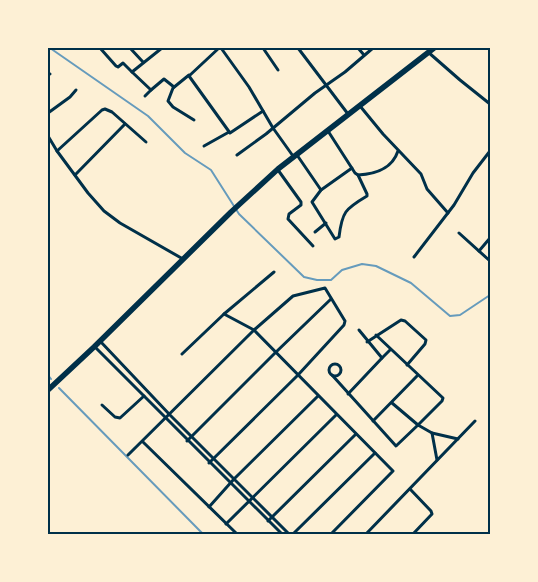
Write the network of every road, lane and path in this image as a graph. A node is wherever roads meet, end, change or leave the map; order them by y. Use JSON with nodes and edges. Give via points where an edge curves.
{"nodes":[{"id":1,"x":100,"y":48,"type":"edge"},
{"id":2,"x":130,"y":48,"type":"edge"},
{"id":3,"x":162,"y":48,"type":"edge"},
{"id":4,"x":220,"y":48,"type":"edge"},
{"id":5,"x":263,"y":48,"type":"edge"},
{"id":6,"x":298,"y":48,"type":"edge"},
{"id":7,"x":358,"y":48,"type":"edge"},
{"id":8,"x":373,"y":48,"type":"edge"},
{"id":9,"x":434,"y":48,"type":"edge"},
{"id":10,"x":157,"y":49,"type":"edge"},
{"id":11,"x":428,"y":52,"type":"junction"},
{"id":12,"x":364,"y":55,"type":"junction"},
{"id":13,"x":143,"y":62,"type":"junction"},
{"id":14,"x":278,"y":70,"type":"dead end"},
{"id":15,"x":132,"y":72,"type":"junction"},
{"id":16,"x":188,"y":75,"type":"junction"},
{"id":17,"x":328,"y":85,"type":"junction"},
{"id":18,"x":174,"y":88,"type":"junction"},
{"id":19,"x":76,"y":90,"type":"dead end"},
{"id":20,"x":151,"y":90,"type":"junction"},
{"id":21,"x":146,"y":96,"type":"dead end"},
{"id":22,"x":490,"y":104,"type":"edge"},
{"id":23,"x":360,"y":106,"type":"junction"},
{"id":24,"x":263,"y":111,"type":"junction"},
{"id":25,"x":48,"y":113,"type":"edge"},
{"id":26,"x":348,"y":114,"type":"junction"},
{"id":27,"x":194,"y":120,"type":"dead end"},
{"id":28,"x":125,"y":124,"type":"junction"},
{"id":29,"x":273,"y":128,"type":"junction"},
{"id":30,"x":327,"y":130,"type":"junction"},
{"id":31,"x":229,"y":132,"type":"junction"},
{"id":32,"x":48,"y":136,"type":"edge"},
{"id":33,"x":146,"y":142,"type":"dead end"},
{"id":34,"x":204,"y":146,"type":"dead end"},
{"id":35,"x":56,"y":151,"type":"junction"},
{"id":36,"x":398,"y":151,"type":"junction"},
{"id":37,"x":490,"y":151,"type":"edge"},
{"id":38,"x":236,"y":155,"type":"dead end"},
{"id":39,"x":295,"y":155,"type":"junction"},
{"id":40,"x":352,"y":168,"type":"junction"},
{"id":41,"x":278,"y":169,"type":"junction"},
{"id":42,"x":75,"y":175,"type":"junction"},
{"id":43,"x":358,"y":175,"type":"junction"},
{"id":44,"x":321,"y":190,"type":"junction"},
{"id":45,"x":448,"y":213,"type":"junction"},
{"id":46,"x":326,"y":223,"type":"junction"},
{"id":47,"x":315,"y":232,"type":"dead end"},
{"id":48,"x":459,"y":233,"type":"dead end"},
{"id":49,"x":490,"y":238,"type":"edge"},
{"id":50,"x":313,"y":246,"type":"dead end"},
{"id":51,"x":479,"y":251,"type":"junction"},
{"id":52,"x":414,"y":257,"type":"dead end"},
{"id":53,"x":183,"y":260,"type":"junction"},
{"id":54,"x":490,"y":261,"type":"edge"},
{"id":55,"x":274,"y":272,"type":"dead end"},
{"id":56,"x":332,"y":299,"type":"junction"},
{"id":57,"x":224,"y":314,"type":"junction"},
{"id":58,"x":254,"y":330,"type":"junction"},
{"id":59,"x":359,"y":330,"type":"dead end"},
{"id":60,"x":376,"y":335,"type":"junction"},
{"id":61,"x":100,"y":342,"type":"junction"},
{"id":62,"x":367,"y":342,"type":"junction"},
{"id":63,"x":94,"y":347,"type":"junction"},
{"id":64,"x":390,"y":350,"type":"junction"},
{"id":65,"x":275,"y":353,"type":"junction"},
{"id":66,"x":182,"y":354,"type":"dead end"},
{"id":67,"x":382,"y":358,"type":"junction"},
{"id":68,"x":407,"y":365,"type":"junction"},
{"id":69,"x":341,"y":373,"type":"junction"},
{"id":70,"x":298,"y":375,"type":"junction"},
{"id":71,"x":332,"y":375,"type":"junction"},
{"id":72,"x":417,"y":376,"type":"junction"},
{"id":73,"x":341,"y":386,"type":"junction"},
{"id":74,"x":48,"y":390,"type":"edge"},
{"id":75,"x":148,"y":392,"type":"junction"},
{"id":76,"x":348,"y":394,"type":"junction"},
{"id":77,"x":318,"y":396,"type":"junction"},
{"id":78,"x":143,"y":397,"type":"junction"},
{"id":79,"x":392,"y":403,"type":"junction"},
{"id":80,"x":102,"y":405,"type":"dead end"},
{"id":81,"x":170,"y":415,"type":"junction"},
{"id":82,"x":336,"y":415,"type":"junction"},
{"id":83,"x":166,"y":419,"type":"junction"},
{"id":84,"x":373,"y":421,"type":"junction"},
{"id":85,"x":475,"y":421,"type":"dead end"},
{"id":86,"x":418,"y":425,"type":"junction"},
{"id":87,"x":432,"y":433,"type":"junction"},
{"id":88,"x":356,"y":434,"type":"junction"},
{"id":89,"x":191,"y":436,"type":"junction"},
{"id":90,"x":458,"y":439,"type":"junction"},
{"id":91,"x":187,"y":441,"type":"junction"},
{"id":92,"x":143,"y":442,"type":"junction"},
{"id":93,"x":376,"y":453,"type":"junction"},
{"id":94,"x":128,"y":455,"type":"dead end"},
{"id":95,"x":214,"y":459,"type":"junction"},
{"id":96,"x":437,"y":460,"type":"junction"},
{"id":97,"x":209,"y":463,"type":"junction"},
{"id":98,"x":234,"y":479,"type":"junction"},
{"id":99,"x":230,"y":483,"type":"junction"},
{"id":100,"x":410,"y":489,"type":"junction"},
{"id":101,"x":253,"y":498,"type":"junction"},
{"id":102,"x":249,"y":501,"type":"junction"},
{"id":103,"x":209,"y":507,"type":"junction"},
{"id":104,"x":272,"y":517,"type":"junction"},
{"id":105,"x":268,"y":521,"type":"junction"},
{"id":106,"x":226,"y":524,"type":"junction"},
{"id":107,"x":237,"y":534,"type":"edge"},
{"id":108,"x":282,"y":534,"type":"edge"},
{"id":109,"x":291,"y":534,"type":"edge"},
{"id":110,"x":330,"y":534,"type":"edge"},
{"id":111,"x":366,"y":534,"type":"edge"},
{"id":112,"x":413,"y":534,"type":"edge"}],
"edges":[{"from":1,"to":15,"type":"street","via":[[116,66],[123,63]]},
{"from":2,"to":13,"type":"street"},
{"from":3,"to":10,"type":"street"},
{"from":4,"to":16,"type":"street"},
{"from":4,"to":24,"type":"street"},
{"from":5,"to":14,"type":"street"},
{"from":6,"to":17,"type":"street"},
{"from":7,"to":12,"type":"street"},
{"from":8,"to":12,"type":"street"},
{"from":9,"to":11,"type":"highway"},
{"from":10,"to":13,"type":"street"},
{"from":11,"to":22,"type":"street"},
{"from":11,"to":23,"type":"highway"},
{"from":12,"to":17,"type":"street"},
{"from":13,"to":15,"type":"street"},
{"from":15,"to":20,"type":"street"},
{"from":16,"to":18,"type":"street"},
{"from":16,"to":31,"type":"street"},
{"from":17,"to":26,"type":"street"},
{"from":17,"to":29,"type":"street"},
{"from":18,"to":20,"type":"street","via":[[164,79]]},
{"from":18,"to":27,"type":"street","via":[[168,103]]},
{"from":19,"to":25,"type":"street"},
{"from":20,"to":21,"type":"street"},
{"from":23,"to":26,"type":"highway"},
{"from":23,"to":36,"type":"street"},
{"from":24,"to":29,"type":"street"},
{"from":24,"to":31,"type":"street"},
{"from":26,"to":30,"type":"highway"},
{"from":28,"to":33,"type":"street"},
{"from":28,"to":35,"type":"street","via":[[112,112],[102,110]]},
{"from":28,"to":42,"type":"street"},
{"from":29,"to":38,"type":"street"},
{"from":29,"to":39,"type":"street"},
{"from":30,"to":39,"type":"highway"},
{"from":30,"to":40,"type":"street"},
{"from":31,"to":34,"type":"street"},
{"from":32,"to":35,"type":"street"},
{"from":35,"to":42,"type":"street"},
{"from":36,"to":43,"type":"street","via":[[390,166]]},
{"from":36,"to":45,"type":"street","via":[[421,174],[427,190]]},
{"from":37,"to":45,"type":"street"},
{"from":39,"to":41,"type":"highway"},
{"from":39,"to":44,"type":"street"},
{"from":40,"to":43,"type":"street"},
{"from":40,"to":44,"type":"street"},
{"from":41,"to":50,"type":"street","via":[[301,202],[289,214],[288,220]]},
{"from":41,"to":53,"type":"highway"},
{"from":42,"to":53,"type":"street","via":[[112,217]]},
{"from":43,"to":46,"type":"street","via":[[367,196],[345,211],[338,239]]},
{"from":44,"to":46,"type":"street","via":[[312,202]]},
{"from":45,"to":52,"type":"street"},
{"from":46,"to":47,"type":"street"},
{"from":48,"to":51,"type":"street"},
{"from":49,"to":51,"type":"street"},
{"from":51,"to":54,"type":"street"},
{"from":53,"to":61,"type":"highway"},
{"from":55,"to":57,"type":"street"},
{"from":56,"to":58,"type":"street","via":[[324,288],[292,296]]},
{"from":56,"to":65,"type":"street"},
{"from":56,"to":70,"type":"street","via":[[345,321],[344,325]]},
{"from":57,"to":58,"type":"street"},
{"from":57,"to":66,"type":"street"},
{"from":58,"to":65,"type":"street"},
{"from":58,"to":81,"type":"street"},
{"from":59,"to":62,"type":"street"},
{"from":60,"to":62,"type":"street"},
{"from":60,"to":64,"type":"street"},
{"from":60,"to":68,"type":"street","via":[[402,320],[425,339],[425,344]]},
{"from":61,"to":63,"type":"highway"},
{"from":61,"to":75,"type":"street"},
{"from":62,"to":67,"type":"street"},
{"from":63,"to":74,"type":"highway"},
{"from":63,"to":78,"type":"street"},
{"from":64,"to":67,"type":"street"},
{"from":64,"to":68,"type":"street"},
{"from":65,"to":70,"type":"street"},
{"from":65,"to":89,"type":"street"},
{"from":67,"to":76,"type":"street"},
{"from":68,"to":72,"type":"street"},
{"from":69,"to":71,"type":"street"},
{"from":69,"to":71,"type":"street","via":[[340,365],[334,364],[329,368]]},
{"from":69,"to":73,"type":"street"},
{"from":70,"to":77,"type":"street"},
{"from":70,"to":95,"type":"street"},
{"from":71,"to":73,"type":"street"},
{"from":72,"to":79,"type":"street"},
{"from":72,"to":86,"type":"street","via":[[443,398]]},
{"from":73,"to":76,"type":"street"},
{"from":75,"to":78,"type":"street"},
{"from":75,"to":81,"type":"street"},
{"from":76,"to":84,"type":"street"},
{"from":77,"to":82,"type":"street"},
{"from":77,"to":98,"type":"street"},
{"from":78,"to":80,"type":"street","via":[[120,418],[115,418]]},
{"from":78,"to":83,"type":"street"},
{"from":79,"to":84,"type":"street"},
{"from":79,"to":86,"type":"street"},
{"from":81,"to":83,"type":"street"},
{"from":81,"to":89,"type":"street"},
{"from":82,"to":88,"type":"street"},
{"from":82,"to":101,"type":"street"},
{"from":83,"to":91,"type":"street"},
{"from":83,"to":92,"type":"street"},
{"from":84,"to":86,"type":"street","via":[[396,446]]},
{"from":85,"to":90,"type":"street"},
{"from":86,"to":87,"type":"street"},
{"from":87,"to":90,"type":"street"},
{"from":87,"to":96,"type":"street"},
{"from":88,"to":93,"type":"street"},
{"from":88,"to":104,"type":"street"},
{"from":89,"to":91,"type":"street"},
{"from":89,"to":95,"type":"street"},
{"from":90,"to":96,"type":"street"},
{"from":91,"to":97,"type":"street"},
{"from":92,"to":94,"type":"street"},
{"from":92,"to":103,"type":"street"},
{"from":93,"to":109,"type":"street"},
{"from":93,"to":110,"type":"street","via":[[392,474]]},
{"from":95,"to":97,"type":"street"},
{"from":95,"to":98,"type":"street"},
{"from":96,"to":100,"type":"street"},
{"from":97,"to":99,"type":"street"},
{"from":98,"to":99,"type":"street"},
{"from":98,"to":101,"type":"street"},
{"from":99,"to":102,"type":"street"},
{"from":99,"to":103,"type":"street"},
{"from":100,"to":111,"type":"street"},
{"from":100,"to":112,"type":"street","via":[[432,514]]},
{"from":101,"to":102,"type":"street"},
{"from":101,"to":104,"type":"street"},
{"from":102,"to":105,"type":"street"},
{"from":102,"to":106,"type":"street"},
{"from":103,"to":106,"type":"street"},
{"from":104,"to":105,"type":"street"},
{"from":104,"to":109,"type":"street"},
{"from":105,"to":108,"type":"street"},
{"from":106,"to":107,"type":"street"}]}
